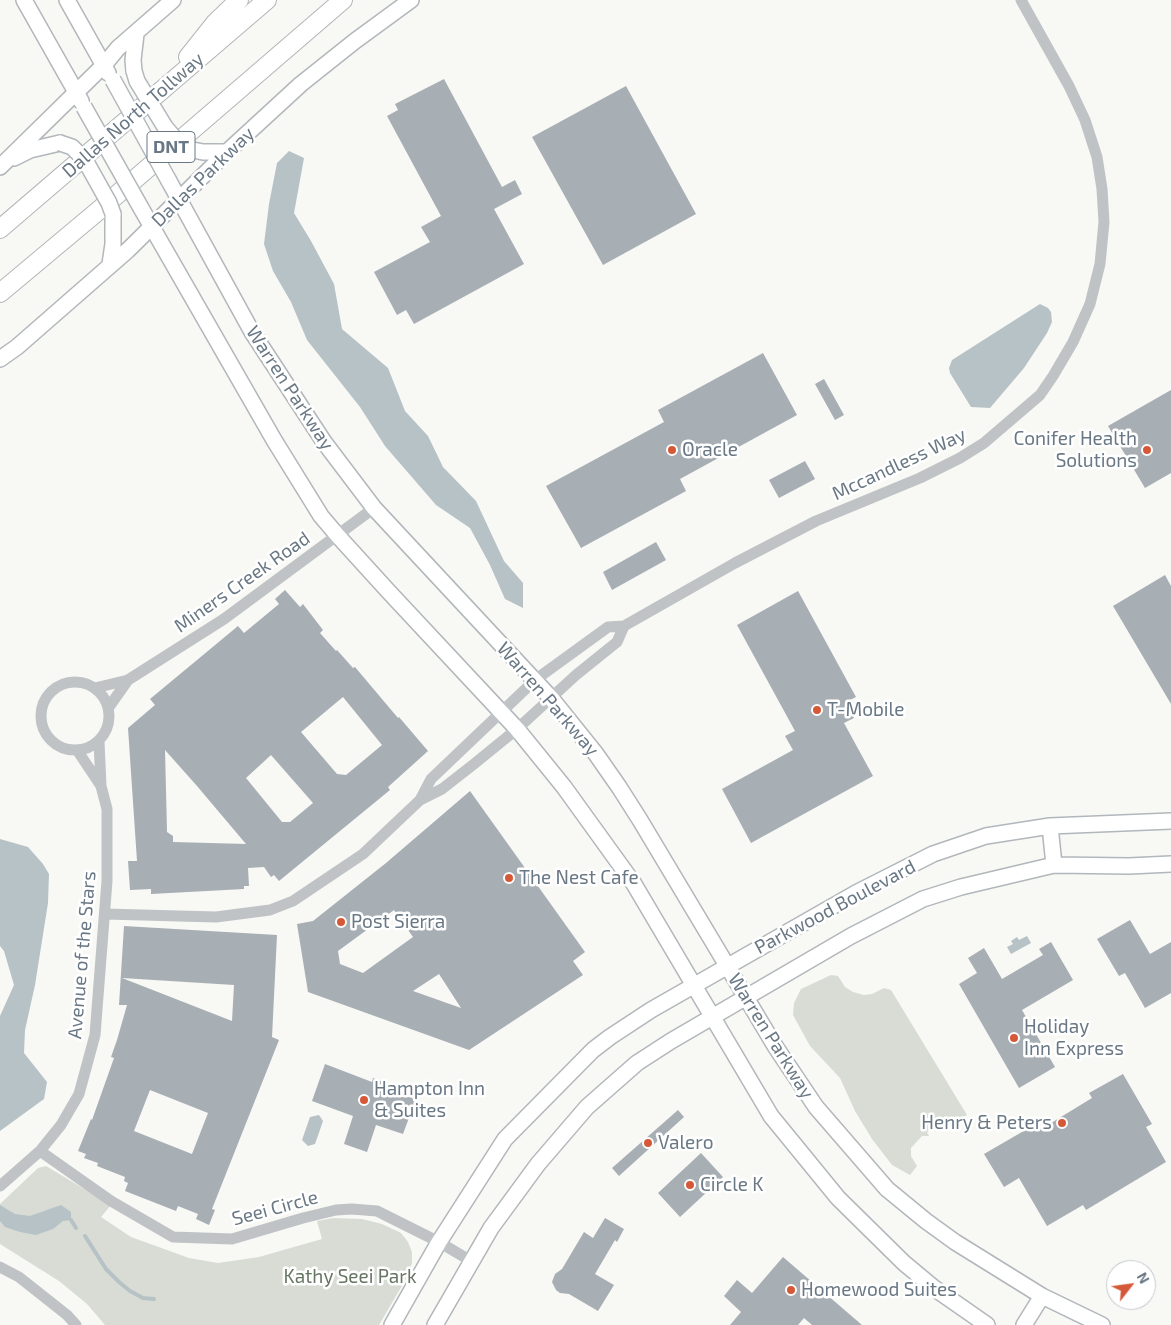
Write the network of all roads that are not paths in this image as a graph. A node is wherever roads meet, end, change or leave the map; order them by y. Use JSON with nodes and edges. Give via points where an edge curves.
{"nodes":[{"id":1,"x":24,"y":0,"type":"edge"},
{"id":2,"x":67,"y":0,"type":"edge"},
{"id":3,"x":173,"y":0,"type":"edge"},
{"id":4,"x":239,"y":0,"type":"edge"},
{"id":5,"x":267,"y":0,"type":"edge"},
{"id":6,"x":343,"y":0,"type":"edge"},
{"id":7,"x":411,"y":0,"type":"edge"},
{"id":8,"x":1021,"y":0,"type":"edge"},
{"id":9,"x":136,"y":34,"type":"junction"},
{"id":10,"x":104,"y":65,"type":"junction"},
{"id":11,"x":160,"y":91,"type":"junction"},
{"id":12,"x":76,"y":93,"type":"junction"},
{"id":13,"x":227,"y":152,"type":"junction"},
{"id":14,"x":2,"y":165,"type":"edge"},
{"id":15,"x":179,"y":200,"type":"junction"},
{"id":16,"x":151,"y":227,"type":"junction"},
{"id":17,"x":0,"y":229,"type":"edge"},
{"id":18,"x":110,"y":264,"type":"junction"},
{"id":19,"x":0,"y":293,"type":"edge"},
{"id":20,"x":0,"y":359,"type":"edge"},
{"id":21,"x":374,"y":508,"type":"junction"},
{"id":22,"x":338,"y":536,"type":"junction"},
{"id":23,"x":624,"y":626,"type":"junction"},
{"id":24,"x":128,"y":680,"type":"junction"},
{"id":25,"x":535,"y":680,"type":"junction"},
{"id":26,"x":95,"y":688,"type":"junction"},
{"id":27,"x":551,"y":698,"type":"junction"},
{"id":28,"x":108,"y":707,"type":"junction"},
{"id":29,"x":502,"y":713,"type":"junction"},
{"id":30,"x":517,"y":729,"type":"junction"},
{"id":31,"x":99,"y":741,"type":"junction"},
{"id":32,"x":77,"y":750,"type":"junction"},
{"id":33,"x":102,"y":786,"type":"junction"},
{"id":34,"x":420,"y":800,"type":"junction"},
{"id":35,"x":1171,"y":821,"type":"edge"},
{"id":36,"x":1050,"y":826,"type":"junction"},
{"id":37,"x":1171,"y":864,"type":"edge"},
{"id":38,"x":1054,"y":865,"type":"junction"},
{"id":39,"x":105,"y":914,"type":"junction"},
{"id":40,"x":727,"y":966,"type":"junction"},
{"id":41,"x":693,"y":986,"type":"junction"},
{"id":42,"x":746,"y":996,"type":"junction"},
{"id":43,"x":712,"y":1016,"type":"junction"},
{"id":44,"x":40,"y":1151,"type":"junction"},
{"id":45,"x":2,"y":1184,"type":"edge"},
{"id":46,"x":439,"y":1242,"type":"junction"},
{"id":47,"x":472,"y":1261,"type":"junction"},
{"id":48,"x":0,"y":1267,"type":"edge"},
{"id":49,"x":1042,"y":1296,"type":"junction"},
{"id":50,"x":76,"y":1325,"type":"edge"},
{"id":51,"x":392,"y":1325,"type":"edge"},
{"id":52,"x":435,"y":1325,"type":"edge"},
{"id":53,"x":987,"y":1325,"type":"edge"},
{"id":54,"x":1024,"y":1325,"type":"edge"},
{"id":55,"x":1102,"y":1325,"type":"edge"}],
"edges":[{"from":1,"to":12,"type":"main road","name":"Warren Parkway"},
{"from":2,"to":10,"type":"main road","name":"Warren Parkway"},
{"from":3,"to":9,"type":"main road"},
{"from":4,"to":11,"type":"highway","via":[[215,23]]},
{"from":5,"to":11,"type":"highway","name":"Dallas North Tollway","number":"DNT"},
{"from":6,"to":19,"type":"highway","number":"DNT"},
{"from":7,"to":13,"type":"main road","name":"Dallas Parkway","via":[[301,84]]},
{"from":8,"to":23,"type":"street","name":"Mccandless Way","via":[[1085,120],[1097,157],[1102,189],[1104,222],[1100,264],[1090,304],[1054,376],[1040,395],[999,431],[960,458],[816,521]]},
{"from":9,"to":10,"type":"main road"},
{"from":9,"to":13,"type":"main road","bridge":true,"via":[[133,60],[137,81],[165,128],[188,149]]},
{"from":10,"to":12,"type":"main road"},
{"from":10,"to":15,"type":"main road","name":"Warren Parkway","bridge":true},
{"from":11,"to":17,"type":"highway","name":"Dallas North Tollway","number":"DNT"},
{"from":12,"to":14,"type":"main road"},
{"from":12,"to":16,"type":"main road","name":"Warren Parkway","bridge":true},
{"from":13,"to":15,"type":"main road","name":"Dallas Parkway"},
{"from":14,"to":18,"type":"main road","bridge":true,"via":[[30,150],[60,144],[72,147],[85,160],[113,214],[114,244]]},
{"from":15,"to":16,"type":"main road","name":"Dallas Parkway"},
{"from":15,"to":21,"type":"main road","name":"Warren Parkway","via":[[252,332],[324,442]]},
{"from":16,"to":18,"type":"main road","name":"Dallas Parkway"},
{"from":16,"to":22,"type":"main road","name":"Warren Parkway","via":[[304,490]]},
{"from":18,"to":20,"type":"main road","name":"Dallas Parkway"},
{"from":21,"to":22,"type":"street","name":"Miners Creek Road"},
{"from":21,"to":25,"type":"main road","name":"Warren Parkway"},
{"from":22,"to":24,"type":"street","name":"Miners Creek Road","via":[[224,619]]},
{"from":22,"to":29,"type":"main road","name":"Warren Parkway"},
{"from":23,"to":25,"type":"street","name":"Mccandless Way","via":[[608,627]]},
{"from":23,"to":27,"type":"street","name":"Mccandless Way","via":[[617,642]]},
{"from":24,"to":26,"type":"street","name":"Miners Creek Road"},
{"from":24,"to":28,"type":"street","name":"Miners Creek Road"},
{"from":25,"to":27,"type":"main road","name":"Warren Parkway"},
{"from":25,"to":29,"type":"street","name":"Mccandless Way"},
{"from":26,"to":28,"type":"street","via":[[104,696]]},
{"from":26,"to":32,"type":"street","via":[[77,681],[66,682],[50,692],[41,710],[42,726],[50,739],[67,749]]},
{"from":27,"to":30,"type":"street","name":"Mccandless Way"},
{"from":27,"to":40,"type":"main road","name":"Warren Parkway","via":[[619,787]]},
{"from":28,"to":31,"type":"street","via":[[109,720]]},
{"from":29,"to":30,"type":"main road","name":"Warren Parkway"},
{"from":29,"to":34,"type":"street","name":"Mccandless Way","via":[[431,779]]},
{"from":30,"to":34,"type":"street","name":"Mccandless Way","via":[[442,790]]},
{"from":30,"to":41,"type":"main road","name":"Warren Parkway","via":[[564,787],[634,884]]},
{"from":31,"to":32,"type":"street"},
{"from":31,"to":33,"type":"street","name":"Avenue of the Stars"},
{"from":32,"to":33,"type":"street","name":"Avenue of the Stars"},
{"from":33,"to":39,"type":"street","name":"Avenue of the Stars","via":[[106,809],[108,881]]},
{"from":34,"to":39,"type":"street","via":[[363,854],[294,901],[270,910],[216,917]]},
{"from":35,"to":36,"type":"main road","name":"Parkwood Boulevard"},
{"from":36,"to":38,"type":"main road"},
{"from":36,"to":40,"type":"main road","name":"Parkwood Boulevard","via":[[986,836],[933,854],[856,893]]},
{"from":37,"to":38,"type":"main road","name":"Parkwood Boulevard"},
{"from":38,"to":42,"type":"main road","name":"Parkwood Boulevard","via":[[961,886],[923,899]]},
{"from":39,"to":44,"type":"street","name":"Avenue of the Stars","via":[[95,1035],[79,1094],[62,1125]]},
{"from":40,"to":41,"type":"main road","name":"Parkwood Boulevard"},
{"from":40,"to":42,"type":"main road","name":"Warren Parkway"},
{"from":41,"to":43,"type":"main road","name":"Warren Parkway"},
{"from":41,"to":46,"type":"main road","name":"Parkwood Boulevard","via":[[651,1010],[594,1050],[505,1139]]},
{"from":42,"to":43,"type":"main road","name":"Parkwood Boulevard"},
{"from":42,"to":49,"type":"main road","name":"Warren Parkway","via":[[816,1107],[887,1189],[955,1242]]},
{"from":43,"to":47,"type":"main road","name":"Parkwood Boulevard","via":[[637,1063],[587,1107],[538,1164],[491,1228]]},
{"from":43,"to":53,"type":"main road","name":"Warren Parkway","via":[[771,1116],[838,1198],[904,1263]]},
{"from":44,"to":45,"type":"street","name":"Avenue of the Stars"},
{"from":44,"to":46,"type":"street","name":"Seei Circle","via":[[111,1200],[173,1237],[232,1239],[311,1216],[352,1209],[377,1211]]},
{"from":46,"to":47,"type":"street","name":"Seei Circle"},
{"from":46,"to":51,"type":"main road","name":"Parkwood Boulevard"},
{"from":47,"to":52,"type":"main road","name":"Parkwood Boulevard"},
{"from":48,"to":50,"type":"street","via":[[19,1277]]},
{"from":49,"to":54,"type":"main road"},
{"from":49,"to":55,"type":"main road","name":"Warren Parkway"}]}
